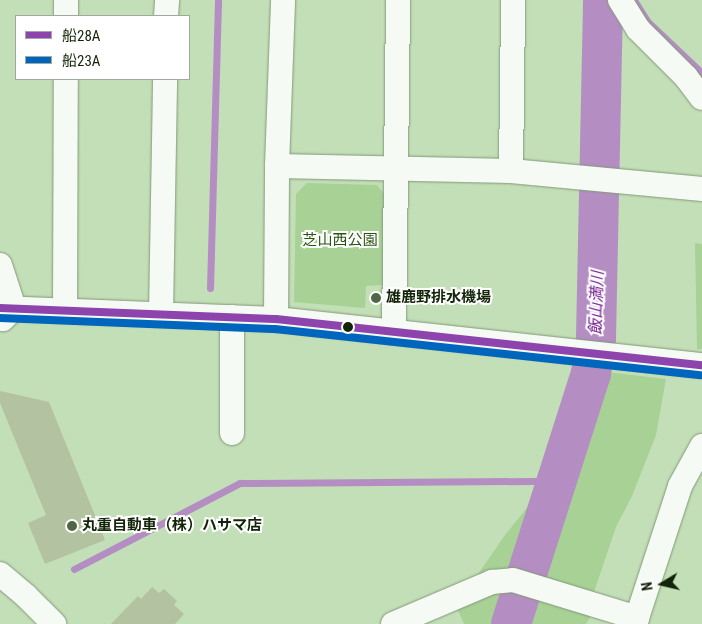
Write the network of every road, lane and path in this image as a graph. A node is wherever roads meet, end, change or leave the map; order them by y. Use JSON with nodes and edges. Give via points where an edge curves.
{"nodes":[{"id":1,"x":66,"y":0,"type":"edge"},
{"id":2,"x":167,"y":0,"type":"edge"},
{"id":3,"x":283,"y":0,"type":"edge"},
{"id":4,"x":398,"y":0,"type":"edge"},
{"id":5,"x":513,"y":0,"type":"edge"},
{"id":6,"x":620,"y":0,"type":"edge"},
{"id":7,"x":633,"y":0,"type":"edge"},
{"id":8,"x":66,"y":15,"type":"edge"},
{"id":9,"x":166,"y":15,"type":"edge"},
{"id":10,"x":638,"y":29,"type":"junction"},
{"id":11,"x":66,"y":80,"type":"edge"},
{"id":12,"x":165,"y":80,"type":"edge"},
{"id":13,"x":702,"y":98,"type":"edge"},
{"id":14,"x":277,"y":166,"type":"junction"},
{"id":15,"x":397,"y":167,"type":"junction"},
{"id":16,"x":511,"y":172,"type":"junction"},
{"id":17,"x":702,"y":189,"type":"edge"},
{"id":18,"x":0,"y":265,"type":"edge"},
{"id":19,"x":65,"y":310,"type":"junction"},
{"id":20,"x":5,"y":313,"type":"edge"},
{"id":21,"x":161,"y":314,"type":"junction"},
{"id":22,"x":232,"y":317,"type":"junction"},
{"id":23,"x":276,"y":319,"type":"junction"},
{"id":24,"x":394,"y":332,"type":"junction"},
{"id":25,"x":702,"y":365,"type":"edge"},
{"id":26,"x":232,"y":433,"type":"dead end"},
{"id":27,"x":702,"y":446,"type":"edge"},
{"id":28,"x":0,"y":574,"type":"edge"},
{"id":29,"x":636,"y":621,"type":"edge"},
{"id":30,"x":54,"y":624,"type":"edge"},
{"id":31,"x":393,"y":624,"type":"edge"}],
"edges":[{"from":1,"to":8,"type":"street"},
{"from":2,"to":9,"type":"street"},
{"from":3,"to":14,"type":"street"},
{"from":4,"to":15,"type":"street"},
{"from":5,"to":16,"type":"street"},
{"from":6,"to":10,"type":"street"},
{"from":7,"to":10,"type":"street"},
{"from":10,"to":13,"type":"street"},
{"from":11,"to":19,"type":"street"},
{"from":12,"to":21,"type":"street"},
{"from":14,"to":15,"type":"street"},
{"from":14,"to":23,"type":"street"},
{"from":15,"to":16,"type":"street"},
{"from":15,"to":24,"type":"street"},
{"from":16,"to":17,"type":"street"},
{"from":18,"to":20,"type":"street"},
{"from":19,"to":20,"type":"street"},
{"from":19,"to":21,"type":"street"},
{"from":21,"to":22,"type":"street"},
{"from":22,"to":23,"type":"street"},
{"from":22,"to":26,"type":"street"},
{"from":23,"to":24,"type":"street"},
{"from":24,"to":25,"type":"street"},
{"from":27,"to":29,"type":"street","via":[[680,486]]},
{"from":28,"to":30,"type":"street"},
{"from":29,"to":31,"type":"street","via":[[513,580],[492,582]]}]}
